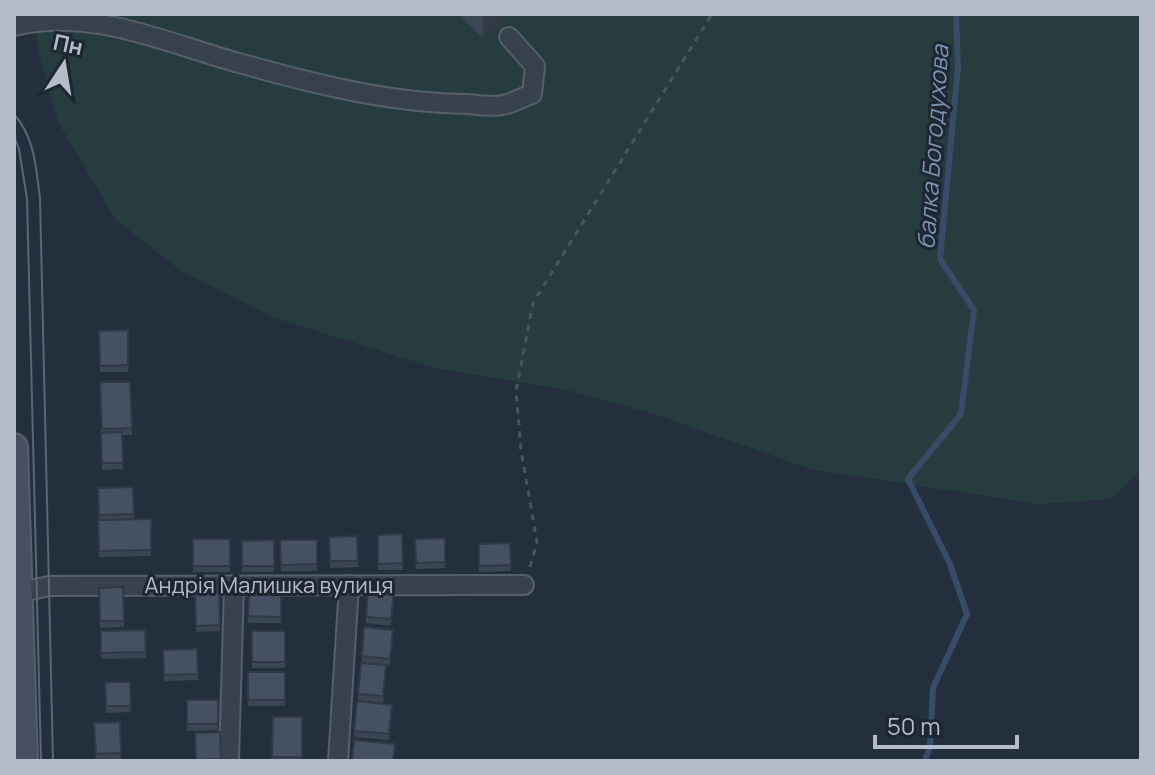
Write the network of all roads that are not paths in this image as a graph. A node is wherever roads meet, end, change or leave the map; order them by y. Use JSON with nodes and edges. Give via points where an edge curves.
{"nodes":[{"id":1,"x":14,"y":26,"type":"edge"},
{"id":2,"x":509,"y":37,"type":"dead end"},
{"id":3,"x":14,"y":447,"type":"edge"},
{"id":4,"x":234,"y":585,"type":"junction"},
{"id":5,"x":349,"y":585,"type":"junction"},
{"id":6,"x":524,"y":585,"type":"road end"},
{"id":7,"x":17,"y":594,"type":"edge"},
{"id":8,"x":24,"y":761,"type":"edge"},
{"id":9,"x":229,"y":761,"type":"edge"},
{"id":10,"x":338,"y":761,"type":"edge"}],
"edges":[{"from":1,"to":2,"type":"street","via":[[69,20],[149,34],[323,83],[408,102],[456,104],[502,105],[532,94],[535,66]]},
{"from":3,"to":7,"type":"street"},
{"from":4,"to":5,"type":"street","name":"Андрія Малишка вулиця"},
{"from":4,"to":7,"type":"street","name":"Андрія Малишка вулиця","via":[[49,586]]},
{"from":4,"to":9,"type":"street"},
{"from":5,"to":6,"type":"street","name":"Андрія Малишка вулиця"},
{"from":5,"to":10,"type":"street"},
{"from":7,"to":8,"type":"street"}]}
